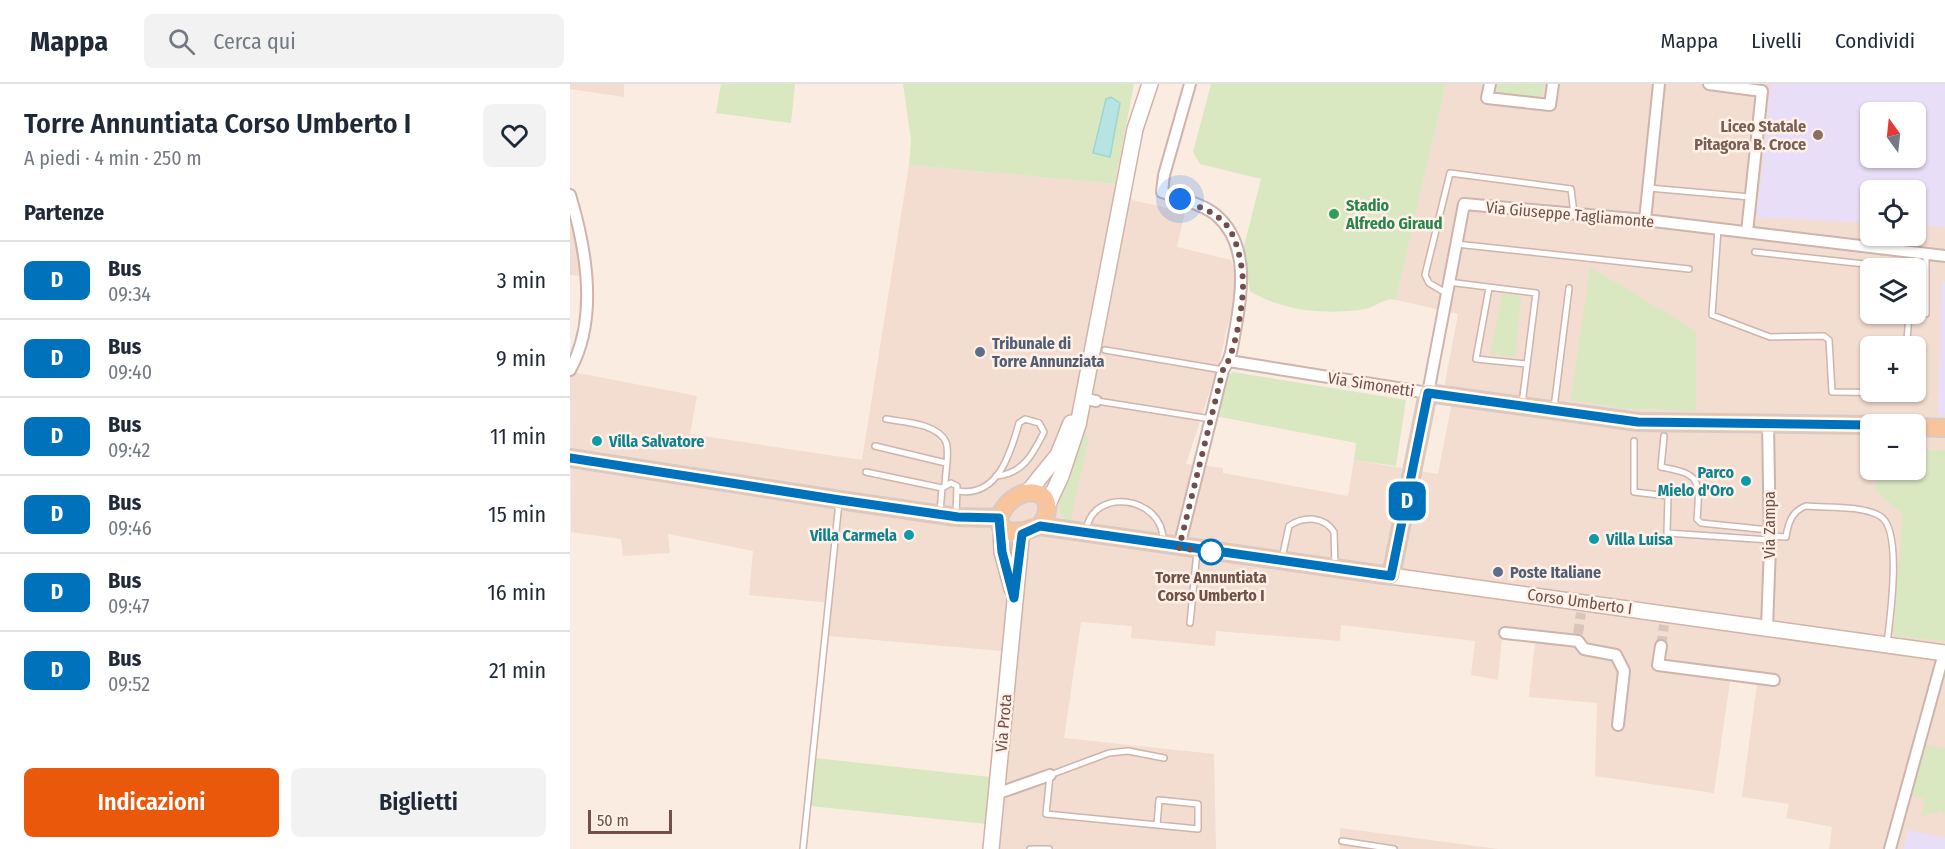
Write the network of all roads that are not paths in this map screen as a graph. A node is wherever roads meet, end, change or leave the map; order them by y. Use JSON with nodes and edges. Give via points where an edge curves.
{"nodes":[{"id":1,"x":1150,"y":84,"type":"edge"},
{"id":2,"x":1190,"y":84,"type":"edge"},
{"id":3,"x":1490,"y":84,"type":"edge"},
{"id":4,"x":1553,"y":84,"type":"edge"},
{"id":5,"x":1659,"y":84,"type":"edge"},
{"id":6,"x":1709,"y":84,"type":"edge"},
{"id":7,"x":1649,"y":188,"type":"junction"},
{"id":8,"x":570,"y":195,"type":"edge"},
{"id":9,"x":1750,"y":197,"type":"junction"},
{"id":10,"x":1574,"y":214,"type":"junction"},
{"id":11,"x":1645,"y":220,"type":"junction"},
{"id":12,"x":1718,"y":229,"type":"junction"},
{"id":13,"x":1747,"y":232,"type":"junction"},
{"id":14,"x":1456,"y":244,"type":"junction"},
{"id":15,"x":1755,"y":252,"type":"dead end"},
{"id":16,"x":1926,"y":252,"type":"junction"},
{"id":17,"x":1945,"y":256,"type":"edge"},
{"id":18,"x":1926,"y":258,"type":"edge"},
{"id":19,"x":1860,"y":264,"type":"edge"},
{"id":20,"x":1689,"y":269,"type":"dead end"},
{"id":21,"x":1447,"y":288,"type":"junction"},
{"id":22,"x":1489,"y":288,"type":"junction"},
{"id":23,"x":1569,"y":288,"type":"dead end"},
{"id":24,"x":1106,"y":351,"type":"dead end"},
{"id":25,"x":1527,"y":364,"type":"junction"},
{"id":26,"x":1226,"y":366,"type":"junction"},
{"id":27,"x":570,"y":370,"type":"edge"},
{"id":28,"x":1860,"y":392,"type":"edge"},
{"id":29,"x":1428,"y":393,"type":"junction"},
{"id":30,"x":1089,"y":400,"type":"junction"},
{"id":31,"x":1522,"y":405,"type":"junction"},
{"id":32,"x":1554,"y":410,"type":"junction"},
{"id":33,"x":886,"y":419,"type":"dead end"},
{"id":34,"x":1211,"y":419,"type":"junction"},
{"id":35,"x":1768,"y":423,"type":"junction"},
{"id":36,"x":1860,"y":425,"type":"edge"},
{"id":37,"x":1926,"y":427,"type":"edge"},
{"id":38,"x":1945,"y":428,"type":"edge"},
{"id":39,"x":1664,"y":436,"type":"dead end"},
{"id":40,"x":1634,"y":441,"type":"dead end"},
{"id":41,"x":875,"y":446,"type":"dead end"},
{"id":42,"x":570,"y":458,"type":"edge"},
{"id":43,"x":946,"y":463,"type":"junction"},
{"id":44,"x":866,"y":472,"type":"dead end"},
{"id":45,"x":996,"y":476,"type":"junction"},
{"id":46,"x":943,"y":486,"type":"junction"},
{"id":47,"x":958,"y":491,"type":"junction"},
{"id":48,"x":1028,"y":492,"type":"junction"},
{"id":49,"x":840,"y":500,"type":"junction"},
{"id":50,"x":948,"y":515,"type":"junction"},
{"id":51,"x":1040,"y":519,"type":"junction"},
{"id":52,"x":1000,"y":523,"type":"junction"},
{"id":53,"x":1079,"y":533,"type":"junction"},
{"id":54,"x":1770,"y":535,"type":"junction"},
{"id":55,"x":1171,"y":546,"type":"junction"},
{"id":56,"x":1197,"y":550,"type":"junction"},
{"id":57,"x":1281,"y":561,"type":"junction"},
{"id":58,"x":1334,"y":568,"type":"junction"},
{"id":59,"x":1391,"y":576,"type":"junction"},
{"id":60,"x":1014,"y":598,"type":"junction"},
{"id":61,"x":1190,"y":623,"type":"dead end"},
{"id":62,"x":1767,"y":628,"type":"junction"},
{"id":63,"x":1504,"y":633,"type":"dead end"},
{"id":64,"x":1887,"y":644,"type":"junction"},
{"id":65,"x":1661,"y":646,"type":"tunnel mouth"},
{"id":66,"x":1944,"y":653,"type":"edge"},
{"id":67,"x":1774,"y":680,"type":"dead end"},
{"id":68,"x":1618,"y":725,"type":"dead end"},
{"id":69,"x":1164,"y":758,"type":"dead end"},
{"id":70,"x":1050,"y":775,"type":"junction"},
{"id":71,"x":996,"y":794,"type":"junction"},
{"id":72,"x":1157,"y":825,"type":"junction"},
{"id":73,"x":1342,"y":841,"type":"dead end"},
{"id":74,"x":803,"y":849,"type":"edge"},
{"id":75,"x":991,"y":849,"type":"edge"},
{"id":76,"x":1030,"y":849,"type":"edge"},
{"id":77,"x":1049,"y":849,"type":"edge"},
{"id":78,"x":1394,"y":849,"type":"edge"},
{"id":79,"x":1890,"y":849,"type":"edge"}],
"edges":[{"from":1,"to":30,"type":"street","via":[[1135,129]]},
{"from":2,"to":26,"type":"street","via":[[1162,192],[1215,214],[1230,230],[1243,284]]},
{"from":3,"to":4,"type":"street","via":[[1486,98],[1550,105]]},
{"from":5,"to":7,"type":"street"},
{"from":6,"to":9,"type":"street","via":[[1762,91]]},
{"from":7,"to":9,"type":"lane"},
{"from":7,"to":11,"type":"street"},
{"from":8,"to":27,"type":"street","via":[[580,234],[586,286],[582,336]]},
{"from":9,"to":13,"type":"street"},
{"from":10,"to":11,"type":"street","name":"Via Giuseppe Tagliamonte"},
{"from":10,"to":14,"type":"street","name":"Via Giuseppe Tagliamonte","via":[[1464,204]]},
{"from":10,"to":21,"type":"lane","via":[[1571,189],[1450,173],[1425,274],[1429,283]]},
{"from":11,"to":12,"type":"street","name":"Via Giuseppe Tagliamonte"},
{"from":12,"to":13,"type":"street","name":"Via Giuseppe Tagliamonte"},
{"from":12,"to":28,"type":"lane","via":[[1712,315],[1770,337],[1824,336],[1829,340],[1832,392]]},
{"from":13,"to":16,"type":"street","name":"Via Giuseppe Tagliamonte"},
{"from":14,"to":20,"type":"lane"},
{"from":14,"to":21,"type":"street","name":"Via Giuseppe Tagliamonte"},
{"from":15,"to":19,"type":"lane"},
{"from":16,"to":17,"type":"street","name":"Via Giuseppe Tagliamonte"},
{"from":16,"to":18,"type":"lane"},
{"from":21,"to":22,"type":"lane"},
{"from":21,"to":29,"type":"street","name":"Via Giuseppe Tagliamonte"},
{"from":22,"to":25,"type":"lane","via":[[1536,293]]},
{"from":22,"to":25,"type":"lane","via":[[1476,359]]},
{"from":23,"to":32,"type":"lane"},
{"from":24,"to":26,"type":"lane"},
{"from":25,"to":31,"type":"lane"},
{"from":26,"to":29,"type":"street","name":"Via Simonetti"},
{"from":26,"to":34,"type":"street"},
{"from":29,"to":31,"type":"main road","name":"Via Simonetti"},
{"from":29,"to":59,"type":"main road","name":"Via Giuseppe Tagliamonte"},
{"from":30,"to":34,"type":"lane"},
{"from":30,"to":48,"type":"street","via":[[1058,455]]},
{"from":30,"to":51,"type":"street","name":"Via Prota"},
{"from":31,"to":32,"type":"main road","name":"Via Simonetti"},
{"from":32,"to":35,"type":"main road","name":"Via Simonetti","via":[[1638,422]]},
{"from":33,"to":43,"type":"lane","via":[[924,426],[942,436],[947,444]]},
{"from":34,"to":55,"type":"street"},
{"from":35,"to":36,"type":"main road","name":"Via Simonetti"},
{"from":35,"to":54,"type":"street","name":"Via Zampa"},
{"from":37,"to":38,"type":"main road"},
{"from":39,"to":54,"type":"lane","via":[[1661,467],[1693,476],[1700,490],[1697,519],[1701,523]]},
{"from":40,"to":54,"type":"lane","via":[[1634,492],[1668,496],[1667,533]]},
{"from":41,"to":43,"type":"lane"},
{"from":42,"to":49,"type":"main road","name":"Corso Umberto I"},
{"from":43,"to":46,"type":"lane"},
{"from":44,"to":46,"type":"lane"},
{"from":45,"to":45,"type":"lane","via":[[1009,459],[1019,423],[1025,419],[1039,423],[1044,432],[1022,469]]},
{"from":45,"to":47,"type":"lane","via":[[981,490]]},
{"from":46,"to":47,"type":"lane","via":[[951,483]]},
{"from":46,"to":50,"type":"lane"},
{"from":47,"to":50,"type":"lane"},
{"from":48,"to":51,"type":"main road","name":"Corso Umberto I","via":[[1043,497]]},
{"from":48,"to":52,"type":"main road","via":[[1004,504]]},
{"from":49,"to":50,"type":"main road","name":"Corso Umberto I"},
{"from":49,"to":74,"type":"lane"},
{"from":50,"to":52,"type":"main road","name":"Corso Umberto I"},
{"from":51,"to":52,"type":"main road","name":"Corso Umberto I","via":[[1011,532]]},
{"from":51,"to":53,"type":"main road","name":"Corso Umberto I"},
{"from":51,"to":60,"type":"street","name":"Via Prota","via":[[1021,539]]},
{"from":52,"to":60,"type":"street","via":[[1002,552]]},
{"from":53,"to":55,"type":"main road","name":"Corso Umberto I"},
{"from":53,"to":55,"type":"lane","via":[[1097,508],[1113,502],[1143,506],[1151,510]]},
{"from":54,"to":62,"type":"street","name":"Via Zampa"},
{"from":54,"to":64,"type":"lane","via":[[1786,537],[1788,523],[1798,509],[1806,506],[1867,511],[1882,516],[1888,524],[1896,578]]},
{"from":55,"to":56,"type":"main road","name":"Corso Umberto I"},
{"from":56,"to":57,"type":"main road","name":"Corso Umberto I"},
{"from":56,"to":61,"type":"lane"},
{"from":57,"to":58,"type":"main road","name":"Corso Umberto I"},
{"from":57,"to":58,"type":"lane","via":[[1289,525],[1303,519],[1329,525],[1334,532]]},
{"from":58,"to":59,"type":"main road","name":"Corso Umberto I"},
{"from":59,"to":62,"type":"street","name":"Corso Umberto I","via":[[1582,608]]},
{"from":60,"to":71,"type":"street","name":"Via Prota"},
{"from":62,"to":64,"type":"street","name":"Corso Umberto I"},
{"from":63,"to":68,"type":"street","via":[[1578,638],[1584,649],[1611,652],[1622,665]]},
{"from":64,"to":66,"type":"street","name":"Corso Umberto I"},
{"from":65,"to":67,"type":"street","via":[[1658,665]]},
{"from":66,"to":79,"type":"street"},
{"from":69,"to":70,"type":"lane","via":[[1109,753]]},
{"from":70,"to":71,"type":"street"},
{"from":70,"to":72,"type":"lane","via":[[1046,814]]},
{"from":71,"to":75,"type":"street","name":"Via Prota"},
{"from":72,"to":72,"type":"lane","via":[[1198,829],[1198,804],[1159,800]]},
{"from":73,"to":78,"type":"lane"},
{"from":76,"to":77,"type":"lane"}]}
